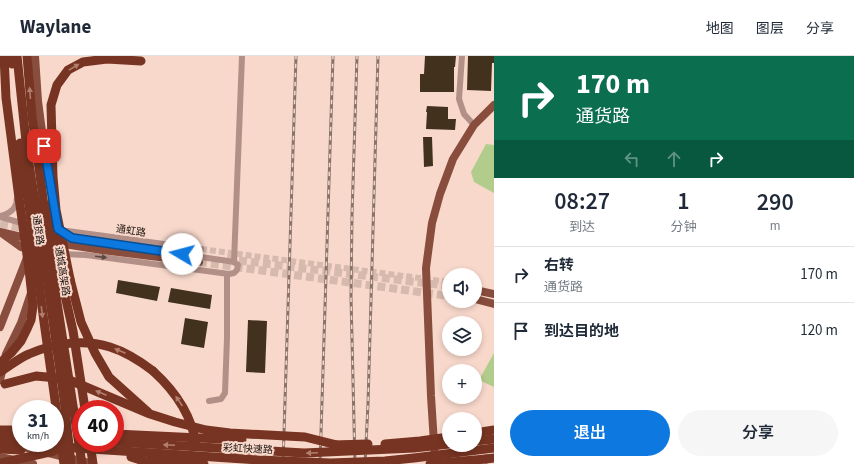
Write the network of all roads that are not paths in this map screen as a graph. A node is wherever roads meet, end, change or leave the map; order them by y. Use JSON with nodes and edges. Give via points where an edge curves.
{"nodes":[{"id":1,"x":5,"y":56,"type":"edge"},
{"id":2,"x":18,"y":56,"type":"edge"},
{"id":3,"x":27,"y":56,"type":"edge"},
{"id":4,"x":35,"y":56,"type":"edge"},
{"id":5,"x":242,"y":56,"type":"edge"},
{"id":6,"x":462,"y":56,"type":"edge"},
{"id":7,"x":143,"y":58,"type":"edge"},
{"id":8,"x":12,"y":60,"type":"edge"},
{"id":9,"x":494,"y":105,"type":"edge"},
{"id":10,"x":32,"y":116,"type":"junction"},
{"id":11,"x":474,"y":125,"type":"junction"},
{"id":12,"x":19,"y":170,"type":"junction"},
{"id":13,"x":0,"y":216,"type":"edge"},
{"id":14,"x":29,"y":225,"type":"junction"},
{"id":15,"x":58,"y":229,"type":"junction"},
{"id":16,"x":0,"y":232,"type":"edge"},
{"id":17,"x":30,"y":239,"type":"junction"},
{"id":18,"x":201,"y":249,"type":"tunnel mouth"},
{"id":19,"x":30,"y":250,"type":"junction"},
{"id":20,"x":63,"y":250,"type":"junction"},
{"id":21,"x":86,"y":255,"type":"junction"},
{"id":22,"x":199,"y":262,"type":"tunnel mouth"},
{"id":23,"x":234,"y":262,"type":"junction"},
{"id":24,"x":59,"y":264,"type":"junction"},
{"id":25,"x":226,"y":274,"type":"junction"},
{"id":26,"x":482,"y":289,"type":"edge"},
{"id":27,"x":482,"y":291,"type":"edge"},
{"id":28,"x":494,"y":293,"type":"edge"},
{"id":29,"x":73,"y":295,"type":"junction"},
{"id":30,"x":482,"y":301,"type":"edge"},
{"id":31,"x":494,"y":304,"type":"edge"},
{"id":32,"x":0,"y":327,"type":"edge"},
{"id":33,"x":0,"y":363,"type":"edge"},
{"id":34,"x":0,"y":372,"type":"edge"},
{"id":35,"x":0,"y":380,"type":"edge"},
{"id":36,"x":0,"y":387,"type":"edge"},
{"id":37,"x":84,"y":400,"type":"edge"},
{"id":38,"x":209,"y":401,"type":"dead end"},
{"id":39,"x":150,"y":414,"type":"junction"},
{"id":40,"x":0,"y":430,"type":"edge"},
{"id":41,"x":12,"y":430,"type":"edge"},
{"id":42,"x":494,"y":430,"type":"edge"},
{"id":43,"x":482,"y":433,"type":"edge"},
{"id":44,"x":124,"y":434,"type":"edge"},
{"id":45,"x":482,"y":434,"type":"edge"},
{"id":46,"x":494,"y":435,"type":"edge"},
{"id":47,"x":0,"y":436,"type":"edge"},
{"id":48,"x":12,"y":437,"type":"edge"},
{"id":49,"x":0,"y":439,"type":"edge"},
{"id":50,"x":442,"y":439,"type":"edge"},
{"id":51,"x":442,"y":439,"type":"edge"},
{"id":52,"x":494,"y":439,"type":"edge"},
{"id":53,"x":434,"y":440,"type":"junction"},
{"id":54,"x":482,"y":440,"type":"edge"},
{"id":55,"x":0,"y":443,"type":"edge"},
{"id":56,"x":124,"y":443,"type":"edge"},
{"id":57,"x":337,"y":445,"type":"junction"},
{"id":58,"x":442,"y":445,"type":"edge"},
{"id":59,"x":494,"y":448,"type":"edge"},
{"id":60,"x":0,"y":449,"type":"edge"},
{"id":61,"x":12,"y":450,"type":"edge"},
{"id":62,"x":54,"y":452,"type":"joint"},
{"id":63,"x":91,"y":452,"type":"edge"},
{"id":64,"x":494,"y":452,"type":"edge"},
{"id":65,"x":0,"y":457,"type":"edge"},
{"id":66,"x":131,"y":457,"type":"junction"},
{"id":67,"x":491,"y":459,"type":"edge"},
{"id":68,"x":433,"y":462,"type":"edge"},
{"id":69,"x":1,"y":464,"type":"edge"},
{"id":70,"x":32,"y":464,"type":"edge"},
{"id":71,"x":64,"y":464,"type":"edge"},
{"id":72,"x":72,"y":464,"type":"edge"},
{"id":73,"x":82,"y":464,"type":"edge"},
{"id":74,"x":93,"y":464,"type":"edge"},
{"id":75,"x":153,"y":464,"type":"edge"},
{"id":76,"x":196,"y":464,"type":"edge"},
{"id":77,"x":204,"y":464,"type":"edge"}],
"edges":[{"from":1,"to":12,"type":"main road","name":"通货路"},
{"from":1,"to":33,"type":"highway","bridge":true,"via":[[6,98],[33,306],[31,320],[21,342]]},
{"from":2,"to":72,"type":"highway","name":"通城高架路","bridge":true,"via":[[27,151]]},
{"from":10,"to":3,"type":"highway","name":"通城高架路","one_way":true,"bridge":true},
{"from":4,"to":15,"type":"main road","name":"通货路","via":[[46,162]]},
{"from":5,"to":23,"type":"street"},
{"from":6,"to":11,"type":"street","via":[[459,99],[464,114]]},
{"from":29,"to":7,"type":"highway","one_way":true,"bridge":true,"via":[[56,210],[51,105],[57,85],[68,70],[83,62]]},
{"from":8,"to":71,"type":"highway","one_way":true,"bridge":true,"via":[[21,159]]},
{"from":9,"to":11,"type":"main road"},
{"from":10,"to":24,"type":"highway","bridge":true},
{"from":10,"to":73,"type":"highway","name":"通城高架路","bridge":true,"via":[[47,238]]},
{"from":11,"to":53,"type":"main road","via":[[453,158],[440,194],[432,223],[426,268]]},
{"from":12,"to":13,"type":"street","via":[[16,205],[6,215]]},
{"from":12,"to":14,"type":"main road","name":"通货路"},
{"from":13,"to":14,"type":"street","name":"通虹路"},
{"from":14,"to":15,"type":"street","name":"通虹路"},
{"from":14,"to":17,"type":"main road","name":"通货路"},
{"from":15,"to":18,"type":"street","name":"通虹路"},
{"from":15,"to":20,"type":"main road","name":"通货路"},
{"from":15,"to":23,"type":"street","name":"通虹路","via":[[72,238]]},
{"from":16,"to":17,"type":"main road"},
{"from":16,"to":19,"type":"main road","via":[[21,248]]},
{"from":17,"to":19,"type":"main road","name":"通货路"},
{"from":17,"to":20,"type":"main road"},
{"from":19,"to":20,"type":"main road","name":"通货路"},
{"from":19,"to":32,"type":"main road"},
{"from":20,"to":21,"type":"street"},
{"from":20,"to":21,"type":"street"},
{"from":20,"to":22,"type":"main road","via":[[102,250]]},
{"from":20,"to":35,"type":"main road","via":[[35,282],[21,323],[6,354]]},
{"from":21,"to":25,"type":"street","one_way":true},
{"from":23,"to":25,"type":"street","via":[[238,265],[237,270]]},
{"from":24,"to":29,"type":"highway","bridge":true},
{"from":24,"to":37,"type":"highway","bridge":true},
{"from":25,"to":38,"type":"street","via":[[225,393],[221,399]]},
{"from":26,"to":28,"type":"street"},
{"from":27,"to":28,"type":"main road"},
{"from":29,"to":39,"type":"highway","bridge":true,"via":[[80,322],[110,377]]},
{"from":30,"to":31,"type":"main road"},
{"from":76,"to":34,"type":"highway","one_way":true,"bridge":true,"via":[[196,443],[186,410],[164,381],[140,361],[127,354],[95,344],[70,343],[28,354]]},
{"from":39,"to":36,"type":"highway","one_way":true,"bridge":true,"via":[[67,379],[36,376]]},
{"from":39,"to":57,"type":"highway","bridge":true,"via":[[206,430],[305,437]]},
{"from":40,"to":41,"type":"highway"},
{"from":42,"to":43,"type":"highway"},
{"from":44,"to":57,"type":"highway","bridge":true},
{"from":45,"to":46,"type":"main road"},
{"from":47,"to":48,"type":"highway"},
{"from":49,"to":74,"type":"main road","via":[[33,450]]},
{"from":50,"to":53,"type":"main road"},
{"from":51,"to":57,"type":"highway","bridge":true},
{"from":52,"to":54,"type":"highway"},
{"from":53,"to":68,"type":"main road"},
{"from":55,"to":59,"type":"highway","name":"彩虹快速路","bridge":true,"via":[[331,463],[414,458]]},
{"from":58,"to":56,"type":"highway","name":"彩虹快速路","one_way":true,"bridge":true,"via":[[304,453]]},
{"from":60,"to":61,"type":"highway","bridge":true},
{"from":62,"to":66,"type":"highway","bridge":true},
{"from":62,"to":69,"type":"highway","bridge":true},
{"from":63,"to":74,"type":"highway"},
{"from":64,"to":68,"type":"main road"},
{"from":65,"to":70,"type":"main road"},
{"from":66,"to":75,"type":"highway"},
{"from":66,"to":77,"type":"highway","bridge":true},
{"from":67,"to":68,"type":"highway","bridge":true}]}
